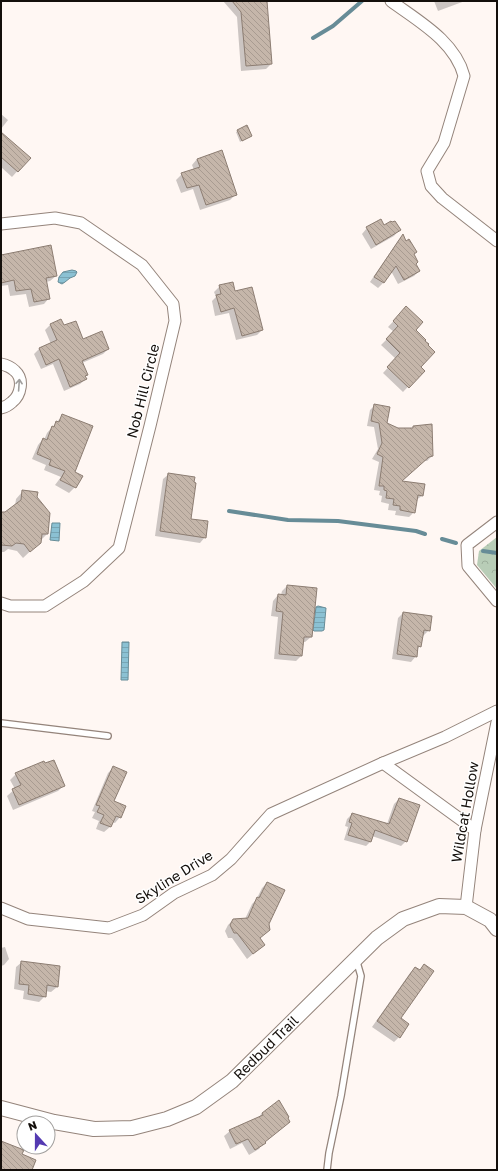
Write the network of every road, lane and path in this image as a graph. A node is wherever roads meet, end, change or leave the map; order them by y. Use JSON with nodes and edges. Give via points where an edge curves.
{"nodes":[{"id":1,"x":391,"y":1,"type":"edge"},
{"id":2,"x":1,"y":224,"type":"edge"},
{"id":3,"x":497,"y":241,"type":"edge"},
{"id":4,"x":1,"y":364,"type":"edge"},
{"id":5,"x":1,"y":408,"type":"edge"},
{"id":6,"x":497,"y":522,"type":"edge"},
{"id":7,"x":497,"y":600,"type":"edge"},
{"id":8,"x":1,"y":603,"type":"edge"},
{"id":9,"x":497,"y":711,"type":"edge"},
{"id":10,"x":497,"y":722,"type":"edge"},
{"id":11,"x":1,"y":723,"type":"edge"},
{"id":12,"x":108,"y":736,"type":"dead end"},
{"id":13,"x":383,"y":763,"type":"junction"},
{"id":14,"x":475,"y":830,"type":"junction"},
{"id":15,"x":466,"y":907,"type":"junction"},
{"id":16,"x":1,"y":908,"type":"edge"},
{"id":17,"x":497,"y":929,"type":"edge"},
{"id":18,"x":356,"y":959,"type":"junction"},
{"id":19,"x":1,"y":1108,"type":"edge"},
{"id":20,"x":327,"y":1170,"type":"edge"}],
"edges":[{"from":1,"to":3,"type":"street","via":[[438,36],[454,54],[464,76],[444,143],[427,171],[431,186],[442,198]]},
{"from":2,"to":8,"type":"street","name":"Nob Hill Circle","via":[[55,218],[81,224],[142,265],[173,304],[175,321],[119,548],[84,581],[45,606],[10,606]]},
{"from":5,"to":4,"type":"street","one_way":true,"via":[[12,403],[18,396],[20,387],[20,378],[16,371]]},
{"from":6,"to":7,"type":"street","via":[[467,545],[468,566]]},
{"from":9,"to":13,"type":"street","name":"Skyline Drive","via":[[445,737]]},
{"from":10,"to":14,"type":"street","name":"Wildcat Hollow"},
{"from":11,"to":12,"type":"lane"},
{"from":13,"to":14,"type":"street"},
{"from":13,"to":16,"type":"street","name":"Skyline Drive","via":[[271,814],[231,859],[212,875],[174,894],[143,915],[109,928],[28,919]]},
{"from":14,"to":15,"type":"street","name":"Wildcat Hollow"},
{"from":15,"to":17,"type":"street","name":"Redbud Trail","via":[[490,920]]},
{"from":15,"to":18,"type":"street","name":"Redbud Trail","via":[[439,906],[403,919],[377,938]]},
{"from":18,"to":19,"type":"street","name":"Redbud Trail","via":[[232,1081],[196,1107],[167,1119],[132,1128],[94,1129]]},
{"from":18,"to":20,"type":"lane","via":[[361,976]]}]}
